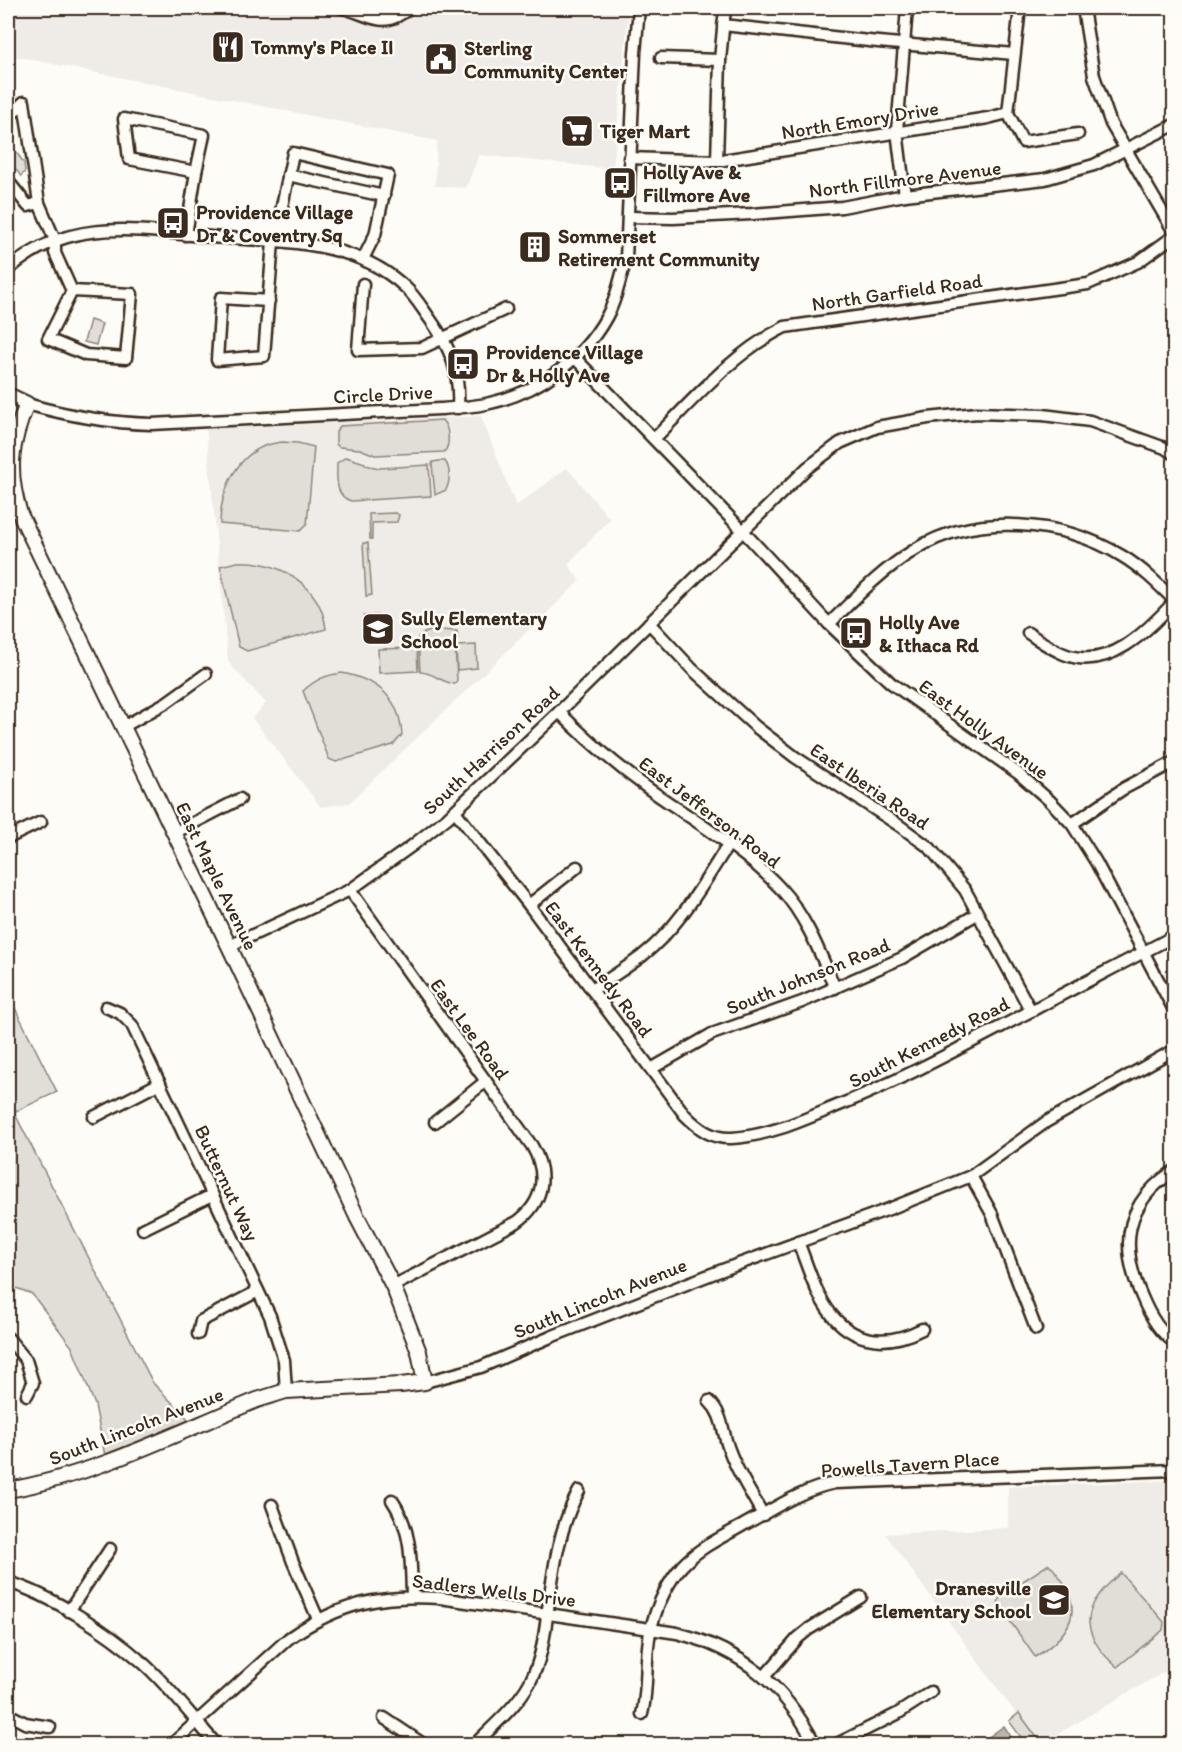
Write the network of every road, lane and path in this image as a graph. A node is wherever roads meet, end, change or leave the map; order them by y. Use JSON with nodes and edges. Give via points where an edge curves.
{"nodes":[{"id":1,"x":346,"y":8,"type":"edge"},
{"id":2,"x":366,"y":8,"type":"edge"},
{"id":3,"x":409,"y":8,"type":"edge"},
{"id":4,"x":639,"y":8,"type":"edge"},
{"id":5,"x":725,"y":8,"type":"edge"},
{"id":6,"x":907,"y":8,"type":"edge"},
{"id":7,"x":1020,"y":8,"type":"edge"},
{"id":8,"x":1083,"y":8,"type":"edge"},
{"id":9,"x":723,"y":25,"type":"junction"},
{"id":10,"x":903,"y":44,"type":"junction"},
{"id":11,"x":1014,"y":54,"type":"junction"},
{"id":12,"x":662,"y":58,"type":"dead end"},
{"id":13,"x":720,"y":60,"type":"junction"},
{"id":14,"x":1008,"y":113,"type":"junction"},
{"id":15,"x":8,"y":117,"type":"edge"},
{"id":16,"x":1174,"y":125,"type":"edge"},
{"id":17,"x":897,"y":132,"type":"junction"},
{"id":18,"x":1078,"y":134,"type":"dead end"},
{"id":19,"x":1124,"y":149,"type":"junction"},
{"id":20,"x":629,"y":158,"type":"junction"},
{"id":21,"x":717,"y":161,"type":"junction"},
{"id":22,"x":196,"y":172,"type":"junction"},
{"id":23,"x":288,"y":175,"type":"junction"},
{"id":24,"x":8,"y":181,"type":"edge"},
{"id":25,"x":905,"y":195,"type":"junction"},
{"id":26,"x":384,"y":196,"type":"junction"},
{"id":27,"x":39,"y":203,"type":"junction"},
{"id":28,"x":281,"y":211,"type":"dead end"},
{"id":29,"x":629,"y":217,"type":"junction"},
{"id":30,"x":186,"y":234,"type":"junction"},
{"id":31,"x":1174,"y":234,"type":"edge"},
{"id":32,"x":55,"y":240,"type":"junction"},
{"id":33,"x":273,"y":242,"type":"junction"},
{"id":34,"x":363,"y":259,"type":"junction"},
{"id":35,"x":8,"y":270,"type":"edge"},
{"id":36,"x":363,"y":284,"type":"dead end"},
{"id":37,"x":72,"y":291,"type":"junction"},
{"id":38,"x":269,"y":301,"type":"junction"},
{"id":39,"x":506,"y":309,"type":"dead end"},
{"id":40,"x":443,"y":338,"type":"junction"},
{"id":41,"x":575,"y":358,"type":"junction"},
{"id":42,"x":8,"y":395,"type":"edge"},
{"id":43,"x":27,"y":404,"type":"junction"},
{"id":44,"x":458,"y":408,"type":"junction"},
{"id":45,"x":654,"y":439,"type":"junction"},
{"id":46,"x":1174,"y":454,"type":"edge"},
{"id":47,"x":743,"y":531,"type":"junction"},
{"id":48,"x":1174,"y":601,"type":"edge"},
{"id":49,"x":649,"y":623,"type":"junction"},
{"id":50,"x":830,"y":624,"type":"junction"},
{"id":51,"x":1028,"y":633,"type":"dead end"},
{"id":52,"x":206,"y":674,"type":"dead end"},
{"id":53,"x":559,"y":712,"type":"junction"},
{"id":54,"x":123,"y":727,"type":"junction"},
{"id":55,"x":1174,"y":762,"type":"edge"},
{"id":56,"x":240,"y":798,"type":"dead end"},
{"id":57,"x":455,"y":811,"type":"junction"},
{"id":58,"x":41,"y":822,"type":"dead end"},
{"id":59,"x":1072,"y":824,"type":"junction"},
{"id":60,"x":174,"y":832,"type":"junction"},
{"id":61,"x":8,"y":838,"type":"edge"},
{"id":62,"x":728,"y":844,"type":"junction"},
{"id":63,"x":577,"y":867,"type":"dead end"},
{"id":64,"x":350,"y":890,"type":"junction"},
{"id":65,"x":529,"y":905,"type":"junction"},
{"id":66,"x":977,"y":914,"type":"junction"},
{"id":67,"x":1174,"y":936,"type":"edge"},
{"id":68,"x":229,"y":946,"type":"junction"},
{"id":69,"x":1144,"y":952,"type":"junction"},
{"id":70,"x":835,"y":988,"type":"junction"},
{"id":71,"x":592,"y":990,"type":"junction"},
{"id":72,"x":106,"y":1007,"type":"dead end"},
{"id":73,"x":1174,"y":1010,"type":"edge"},
{"id":74,"x":1031,"y":1011,"type":"junction"},
{"id":75,"x":1174,"y":1050,"type":"edge"},
{"id":76,"x":651,"y":1069,"type":"junction"},
{"id":77,"x":486,"y":1081,"type":"junction"},
{"id":78,"x":159,"y":1083,"type":"junction"},
{"id":79,"x":94,"y":1117,"type":"dead end"},
{"id":80,"x":435,"y":1122,"type":"dead end"},
{"id":81,"x":722,"y":1138,"type":"joint"},
{"id":82,"x":1174,"y":1171,"type":"edge"},
{"id":83,"x":971,"y":1176,"type":"junction"},
{"id":84,"x":212,"y":1195,"type":"junction"},
{"id":85,"x":143,"y":1228,"type":"dead end"},
{"id":86,"x":798,"y":1242,"type":"junction"},
{"id":87,"x":393,"y":1286,"type":"junction"},
{"id":88,"x":258,"y":1291,"type":"junction"},
{"id":89,"x":922,"y":1329,"type":"dead end"},
{"id":90,"x":1036,"y":1329,"type":"dead end"},
{"id":91,"x":198,"y":1334,"type":"dead end"},
{"id":92,"x":8,"y":1338,"type":"edge"},
{"id":93,"x":1174,"y":1342,"type":"edge"},
{"id":94,"x":425,"y":1382,"type":"junction"},
{"id":95,"x":286,"y":1391,"type":"junction"},
{"id":96,"x":27,"y":1395,"type":"dead end"},
{"id":97,"x":709,"y":1401,"type":"dead end"},
{"id":98,"x":1174,"y":1470,"type":"edge"},
{"id":99,"x":8,"y":1490,"type":"edge"},
{"id":100,"x":579,"y":1491,"type":"dead end"},
{"id":101,"x":392,"y":1500,"type":"dead end"},
{"id":102,"x":272,"y":1505,"type":"dead end"},
{"id":103,"x":763,"y":1515,"type":"junction"},
{"id":104,"x":110,"y":1549,"type":"dead end"},
{"id":105,"x":8,"y":1582,"type":"edge"},
{"id":106,"x":412,"y":1596,"type":"junction"},
{"id":107,"x":861,"y":1597,"type":"dead end"},
{"id":108,"x":69,"y":1611,"type":"junction"},
{"id":109,"x":547,"y":1614,"type":"junction"},
{"id":110,"x":318,"y":1620,"type":"junction"},
{"id":111,"x":651,"y":1629,"type":"junction"},
{"id":112,"x":764,"y":1677,"type":"junction"},
{"id":113,"x":931,"y":1692,"type":"dead end"},
{"id":114,"x":8,"y":1714,"type":"edge"},
{"id":115,"x":642,"y":1714,"type":"dead end"},
{"id":116,"x":384,"y":1718,"type":"dead end"},
{"id":117,"x":196,"y":1722,"type":"junction"},
{"id":118,"x":50,"y":1726,"type":"dead end"},
{"id":119,"x":172,"y":1744,"type":"edge"},
{"id":120,"x":216,"y":1744,"type":"edge"},
{"id":121,"x":423,"y":1744,"type":"edge"},
{"id":122,"x":475,"y":1744,"type":"edge"},
{"id":123,"x":815,"y":1744,"type":"edge"},
{"id":124,"x":837,"y":1744,"type":"edge"}],
"edges":[{"from":1,"to":2,"type":"street"},
{"from":1,"to":3,"type":"street","via":[[366,18],[387,20]]},
{"from":4,"to":20,"type":"street"},
{"from":5,"to":9,"type":"street"},
{"from":6,"to":10,"type":"street"},
{"from":7,"to":11,"type":"street"},
{"from":8,"to":19,"type":"street","via":[[1094,76]]},
{"from":9,"to":10,"type":"street"},
{"from":9,"to":13,"type":"street"},
{"from":10,"to":11,"type":"street"},
{"from":10,"to":17,"type":"street"},
{"from":11,"to":14,"type":"street"},
{"from":12,"to":13,"type":"street"},
{"from":13,"to":21,"type":"street"},
{"from":14,"to":17,"type":"street","name":"North Emory Drive"},
{"from":14,"to":18,"type":"street","via":[[1023,142]]},
{"from":15,"to":27,"type":"street","via":[[24,102]]},
{"from":16,"to":19,"type":"street","name":"North Fillmore Avenue"},
{"from":17,"to":21,"type":"street","name":"North Emory Drive"},
{"from":17,"to":25,"type":"street"},
{"from":19,"to":25,"type":"street","name":"North Fillmore Avenue","via":[[1094,165],[1046,179]]},
{"from":19,"to":31,"type":"street"},
{"from":20,"to":21,"type":"street","name":"North Emory Drive"},
{"from":20,"to":29,"type":"street"},
{"from":22,"to":22,"type":"street","via":[[204,135],[124,119],[129,159]]},
{"from":22,"to":30,"type":"street"},
{"from":23,"to":26,"type":"street"},
{"from":23,"to":26,"type":"street","via":[[292,153],[388,175]]},
{"from":23,"to":28,"type":"street"},
{"from":24,"to":27,"type":"street","via":[[28,206]]},
{"from":25,"to":29,"type":"street","name":"North Fillmore Avenue","via":[[842,207],[673,218]]},
{"from":26,"to":34,"type":"street","via":[[375,235]]},
{"from":27,"to":32,"type":"street"},
{"from":29,"to":41,"type":"street","name":"Circle Drive","via":[[626,259],[610,309]]},
{"from":30,"to":32,"type":"street","via":[[99,231]]},
{"from":30,"to":33,"type":"street"},
{"from":31,"to":45,"type":"street","name":"North Garfield Road","via":[[1138,262],[1088,284],[785,327],[762,338],[734,361]]},
{"from":32,"to":35,"type":"street"},
{"from":32,"to":37,"type":"street","via":[[55,253]]},
{"from":33,"to":34,"type":"street","via":[[323,246]]},
{"from":33,"to":38,"type":"street"},
{"from":34,"to":40,"type":"street","via":[[407,289]]},
{"from":36,"to":40,"type":"street","via":[[358,350],[422,348]]},
{"from":37,"to":37,"type":"street","via":[[48,339],[86,355],[126,358],[132,294]]},
{"from":38,"to":38,"type":"street","via":[[264,356],[217,360],[221,298]]},
{"from":39,"to":40,"type":"street"},
{"from":40,"to":44,"type":"street","via":[[455,365]]},
{"from":41,"to":44,"type":"street","name":"Circle Drive","via":[[544,381],[516,395]]},
{"from":41,"to":45,"type":"street","name":"East Holly Avenue"},
{"from":42,"to":43,"type":"main road"},
{"from":43,"to":44,"type":"street","name":"Circle Drive","via":[[69,416],[152,424]]},
{"from":43,"to":54,"type":"main road","name":"East Maple Avenue","via":[[11,455],[13,492]]},
{"from":45,"to":47,"type":"street","name":"East Holly Avenue"},
{"from":46,"to":47,"type":"street","name":"South Harrison Road","via":[[1090,421],[1043,415],[977,413],[877,427],[840,443],[807,468]]},
{"from":47,"to":49,"type":"street","name":"South Harrison Road"},
{"from":47,"to":50,"type":"street","name":"East Holly Avenue"},
{"from":48,"to":50,"type":"street","via":[[1120,555],[1071,534],[1022,526],[978,527],[916,548],[885,570]]},
{"from":48,"to":51,"type":"street","via":[[1131,642],[1102,656],[1074,658]]},
{"from":49,"to":53,"type":"street","name":"South Harrison Road"},
{"from":49,"to":66,"type":"street","name":"East Iberia Road","via":[[692,669],[756,727],[930,848],[965,890]]},
{"from":50,"to":59,"type":"street","name":"East Holly Avenue","via":[[891,683],[1019,774]]},
{"from":52,"to":54,"type":"street"},
{"from":53,"to":57,"type":"street","name":"South Harrison Road"},
{"from":53,"to":62,"type":"street","name":"East Jefferson Road","via":[[647,788]]},
{"from":54,"to":60,"type":"main road","name":"East Maple Avenue"},
{"from":55,"to":59,"type":"street","via":[[1123,789]]},
{"from":56,"to":60,"type":"street"},
{"from":57,"to":64,"type":"street","name":"South Harrison Road"},
{"from":57,"to":65,"type":"street","name":"East Kennedy Road"},
{"from":58,"to":61,"type":"street"},
{"from":59,"to":69,"type":"street","name":"East Holly Avenue"},
{"from":60,"to":68,"type":"main road","name":"East Maple Avenue"},
{"from":62,"to":70,"type":"street","name":"East Jefferson Road","via":[[781,888],[815,940]]},
{"from":62,"to":71,"type":"street","via":[[694,898],[663,936],[643,955]]},
{"from":63,"to":65,"type":"street"},
{"from":64,"to":68,"type":"street","name":"South Harrison Road"},
{"from":64,"to":77,"type":"street","name":"East Lee Road"},
{"from":65,"to":71,"type":"street","name":"East Kennedy Road"},
{"from":66,"to":70,"type":"street","name":"South Johnson Road","via":[[902,958]]},
{"from":66,"to":74,"type":"street","name":"East Iberia Road"},
{"from":67,"to":69,"type":"street","name":"South Kennedy Road"},
{"from":68,"to":87,"type":"main road","name":"East Maple Avenue"},
{"from":69,"to":73,"type":"street","name":"East Holly Avenue"},
{"from":69,"to":74,"type":"street","name":"South Kennedy Road"},
{"from":70,"to":76,"type":"street","name":"South Johnson Road","via":[[712,1034]]},
{"from":71,"to":76,"type":"street","name":"East Kennedy Road"},
{"from":72,"to":78,"type":"street","name":"Butternut Way","via":[[120,1013],[132,1025]]},
{"from":74,"to":81,"type":"street","name":"South Kennedy Road","via":[[895,1082],[844,1104],[759,1134]]},
{"from":75,"to":83,"type":"street","name":"South Lincoln Avenue","via":[[1046,1122]]},
{"from":76,"to":81,"type":"street","name":"East Kennedy Road","via":[[685,1116],[700,1130]]},
{"from":77,"to":80,"type":"street"},
{"from":77,"to":87,"type":"street","name":"East Lee Road","via":[[536,1153],[541,1173],[539,1196],[517,1222]]},
{"from":78,"to":79,"type":"street"},
{"from":78,"to":84,"type":"street","name":"Butternut Way"},
{"from":82,"to":93,"type":"street","via":[[1138,1207],[1128,1238],[1132,1272],[1145,1304],[1157,1325]]},
{"from":83,"to":86,"type":"street","name":"South Lincoln Avenue"},
{"from":83,"to":90,"type":"street","via":[[992,1214]]},
{"from":84,"to":85,"type":"street"},
{"from":84,"to":88,"type":"street","name":"Butternut Way"},
{"from":86,"to":89,"type":"street","via":[[823,1302],[848,1330],[884,1341]]},
{"from":86,"to":94,"type":"street","name":"South Lincoln Avenue","via":[[481,1367]]},
{"from":87,"to":94,"type":"main road","name":"East Maple Avenue","via":[[419,1352]]},
{"from":88,"to":91,"type":"street","via":[[201,1321]]},
{"from":88,"to":95,"type":"street","name":"Butternut Way","via":[[281,1349]]},
{"from":92,"to":96,"type":"street","via":[[26,1360],[33,1383]]},
{"from":94,"to":95,"type":"main road","name":"South Lincoln Avenue"},
{"from":95,"to":99,"type":"main road","name":"South Lincoln Avenue","via":[[80,1472]]},
{"from":97,"to":103,"type":"street","via":[[717,1408],[730,1453]]},
{"from":98,"to":103,"type":"street","name":"Powells Tavern Place","via":[[835,1484],[809,1490]]},
{"from":100,"to":109,"type":"street","via":[[562,1532]]},
{"from":101,"to":106,"type":"street","via":[[409,1537]]},
{"from":102,"to":110,"type":"street"},
{"from":103,"to":111,"type":"street","name":"Powells Tavern Place","via":[[704,1548],[680,1568],[662,1597]]},
{"from":104,"to":108,"type":"street"},
{"from":105,"to":108,"type":"street"},
{"from":106,"to":109,"type":"street","name":"Sadlers Wells Drive"},
{"from":106,"to":110,"type":"street","name":"Sadlers Wells Drive","via":[[350,1605]]},
{"from":107,"to":112,"type":"street","via":[[808,1629]]},
{"from":108,"to":117,"type":"street","via":[[142,1662]]},
{"from":109,"to":111,"type":"street","name":"Sadlers Wells Drive"},
{"from":109,"to":122,"type":"street","via":[[542,1652],[530,1682],[511,1708]]},
{"from":110,"to":117,"type":"street","name":"Sadlers Wells Drive","via":[[289,1638]]},
{"from":111,"to":112,"type":"street","name":"Sadlers Wells Drive","via":[[715,1646]]},
{"from":111,"to":115,"type":"street","name":"Powells Tavern Place"},
{"from":112,"to":123,"type":"street","name":"Sadlers Wells Drive","via":[[793,1707]]},
{"from":113,"to":124,"type":"street"},
{"from":114,"to":118,"type":"street","via":[[25,1723]]},
{"from":116,"to":121,"type":"street"},
{"from":117,"to":119,"type":"street","name":"Sadlers Wells Drive"},
{"from":117,"to":120,"type":"street"}]}
